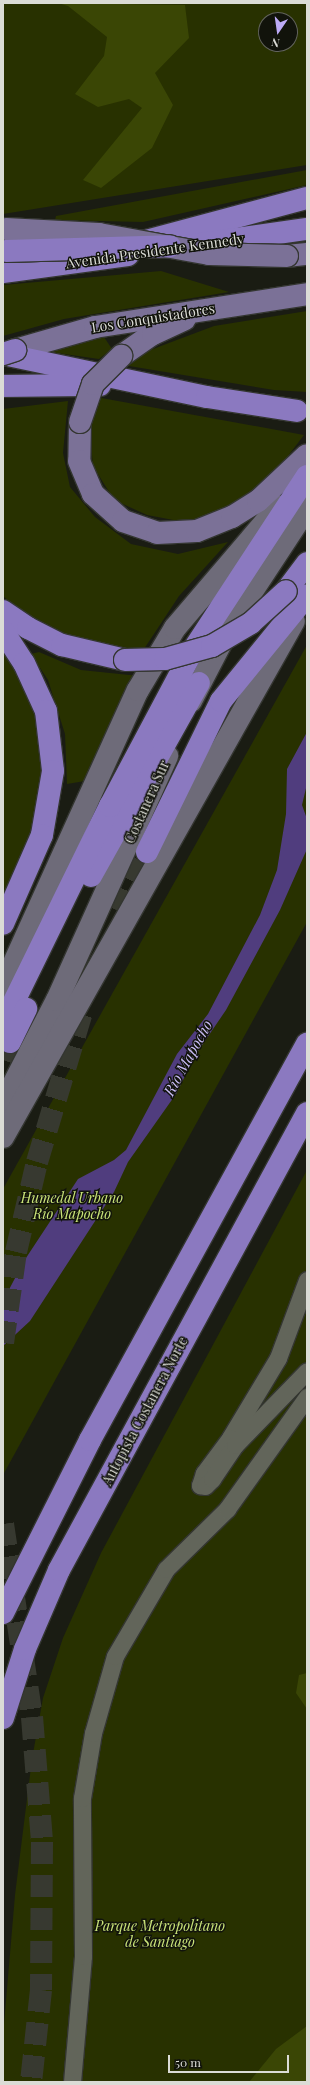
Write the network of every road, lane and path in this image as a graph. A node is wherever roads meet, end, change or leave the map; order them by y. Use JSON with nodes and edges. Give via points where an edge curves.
{"nodes":[{"id":1,"x":307,"y":198,"type":"edge"},
{"id":2,"x":4,"y":229,"type":"edge"},
{"id":3,"x":307,"y":229,"type":"edge"},
{"id":4,"x":170,"y":246,"type":"junction"},
{"id":5,"x":297,"y":255,"type":"edge"},
{"id":6,"x":4,"y":258,"type":"edge"},
{"id":7,"x":51,"y":266,"type":"junction"},
{"id":8,"x":307,"y":294,"type":"edge"},
{"id":9,"x":216,"y":308,"type":"junction"},
{"id":10,"x":6,"y":353,"type":"edge"},
{"id":11,"x":3,"y":386,"type":"edge"},
{"id":12,"x":207,"y":397,"type":"junction"},
{"id":13,"x":297,"y":411,"type":"dead end"},
{"id":14,"x":307,"y":455,"type":"edge"},
{"id":15,"x":307,"y":475,"type":"edge"},
{"id":16,"x":307,"y":508,"type":"edge"},
{"id":17,"x":307,"y":563,"type":"edge"},
{"id":18,"x":307,"y":595,"type":"edge"},
{"id":19,"x":307,"y":598,"type":"edge"},
{"id":20,"x":3,"y":611,"type":"edge"},
{"id":21,"x":3,"y":630,"type":"edge"},
{"id":22,"x":199,"y":683,"type":"junction"},
{"id":23,"x":147,"y":852,"type":"tunnel mouth"},
{"id":24,"x":3,"y":924,"type":"edge"},
{"id":25,"x":3,"y":987,"type":"edge"},
{"id":26,"x":7,"y":1033,"type":"edge"},
{"id":27,"x":307,"y":1043,"type":"edge"},
{"id":28,"x":3,"y":1104,"type":"edge"},
{"id":29,"x":307,"y":1113,"type":"edge"},
{"id":30,"x":3,"y":1137,"type":"edge"},
{"id":31,"x":307,"y":1280,"type":"edge"},
{"id":32,"x":307,"y":1371,"type":"edge"},
{"id":33,"x":307,"y":1397,"type":"edge"},
{"id":34,"x":3,"y":1613,"type":"edge"},
{"id":35,"x":3,"y":1718,"type":"edge"},
{"id":36,"x":72,"y":2082,"type":"edge"}],
"edges":[{"from":1,"to":7,"type":"highway"},
{"from":2,"to":4,"type":"main road","bridge":true,"via":[[99,234]]},
{"from":3,"to":7,"type":"highway","name":"Avenida Presidente Kennedy"},
{"from":4,"to":5,"type":"main road","bridge":true,"via":[[235,256]]},
{"from":4,"to":6,"type":"highway","bridge":true},
{"from":6,"to":7,"type":"highway","name":"Avenida Presidente Kennedy"},
{"from":8,"to":9,"type":"main road","name":"Los Conquistadores"},
{"from":9,"to":10,"type":"main road","name":"Los Conquistadores","via":[[71,332]]},
{"from":9,"to":14,"type":"main road","bridge":true,"via":[[170,325],[121,356],[93,384],[80,422],[79,461],[93,494],[119,519],[156,533],[197,531],[232,517],[267,494]]},
{"from":10,"to":12,"type":"highway"},
{"from":11,"to":12,"type":"highway","via":[[85,384]]},
{"from":12,"to":13,"type":"highway"},
{"from":15,"to":25,"type":"main road","via":[[204,590],[158,657],[121,725]]},
{"from":15,"to":26,"type":"highway","via":[[193,650],[110,806]]},
{"from":16,"to":22,"type":"main road","name":"Costanera Sur","via":[[257,580]]},
{"from":17,"to":20,"type":"highway","bridge":true,"via":[[286,591],[251,623],[212,646],[165,659],[125,660],[62,645],[28,628]]},
{"from":18,"to":23,"type":"highway","via":[[221,701]]},
{"from":19,"to":30,"type":"main road"},
{"from":21,"to":24,"type":"highway","via":[[24,663],[46,711],[53,771],[42,835]]},
{"from":22,"to":26,"type":"highway","via":[[93,872]]},
{"from":22,"to":28,"type":"main road","name":"Costanera Sur","via":[[57,1000]]},
{"from":27,"to":34,"type":"highway","via":[[86,1447]]},
{"from":29,"to":35,"type":"highway","name":"Autopista Costanera Norte","via":[[59,1570],[25,1649]]},
{"from":31,"to":32,"type":"street","via":[[278,1358],[230,1438],[204,1473],[200,1485],[205,1486],[235,1445]]},
{"from":33,"to":36,"type":"street","via":[[227,1509],[166,1569],[116,1656],[93,1733],[82,1798],[83,1956]]}]}
